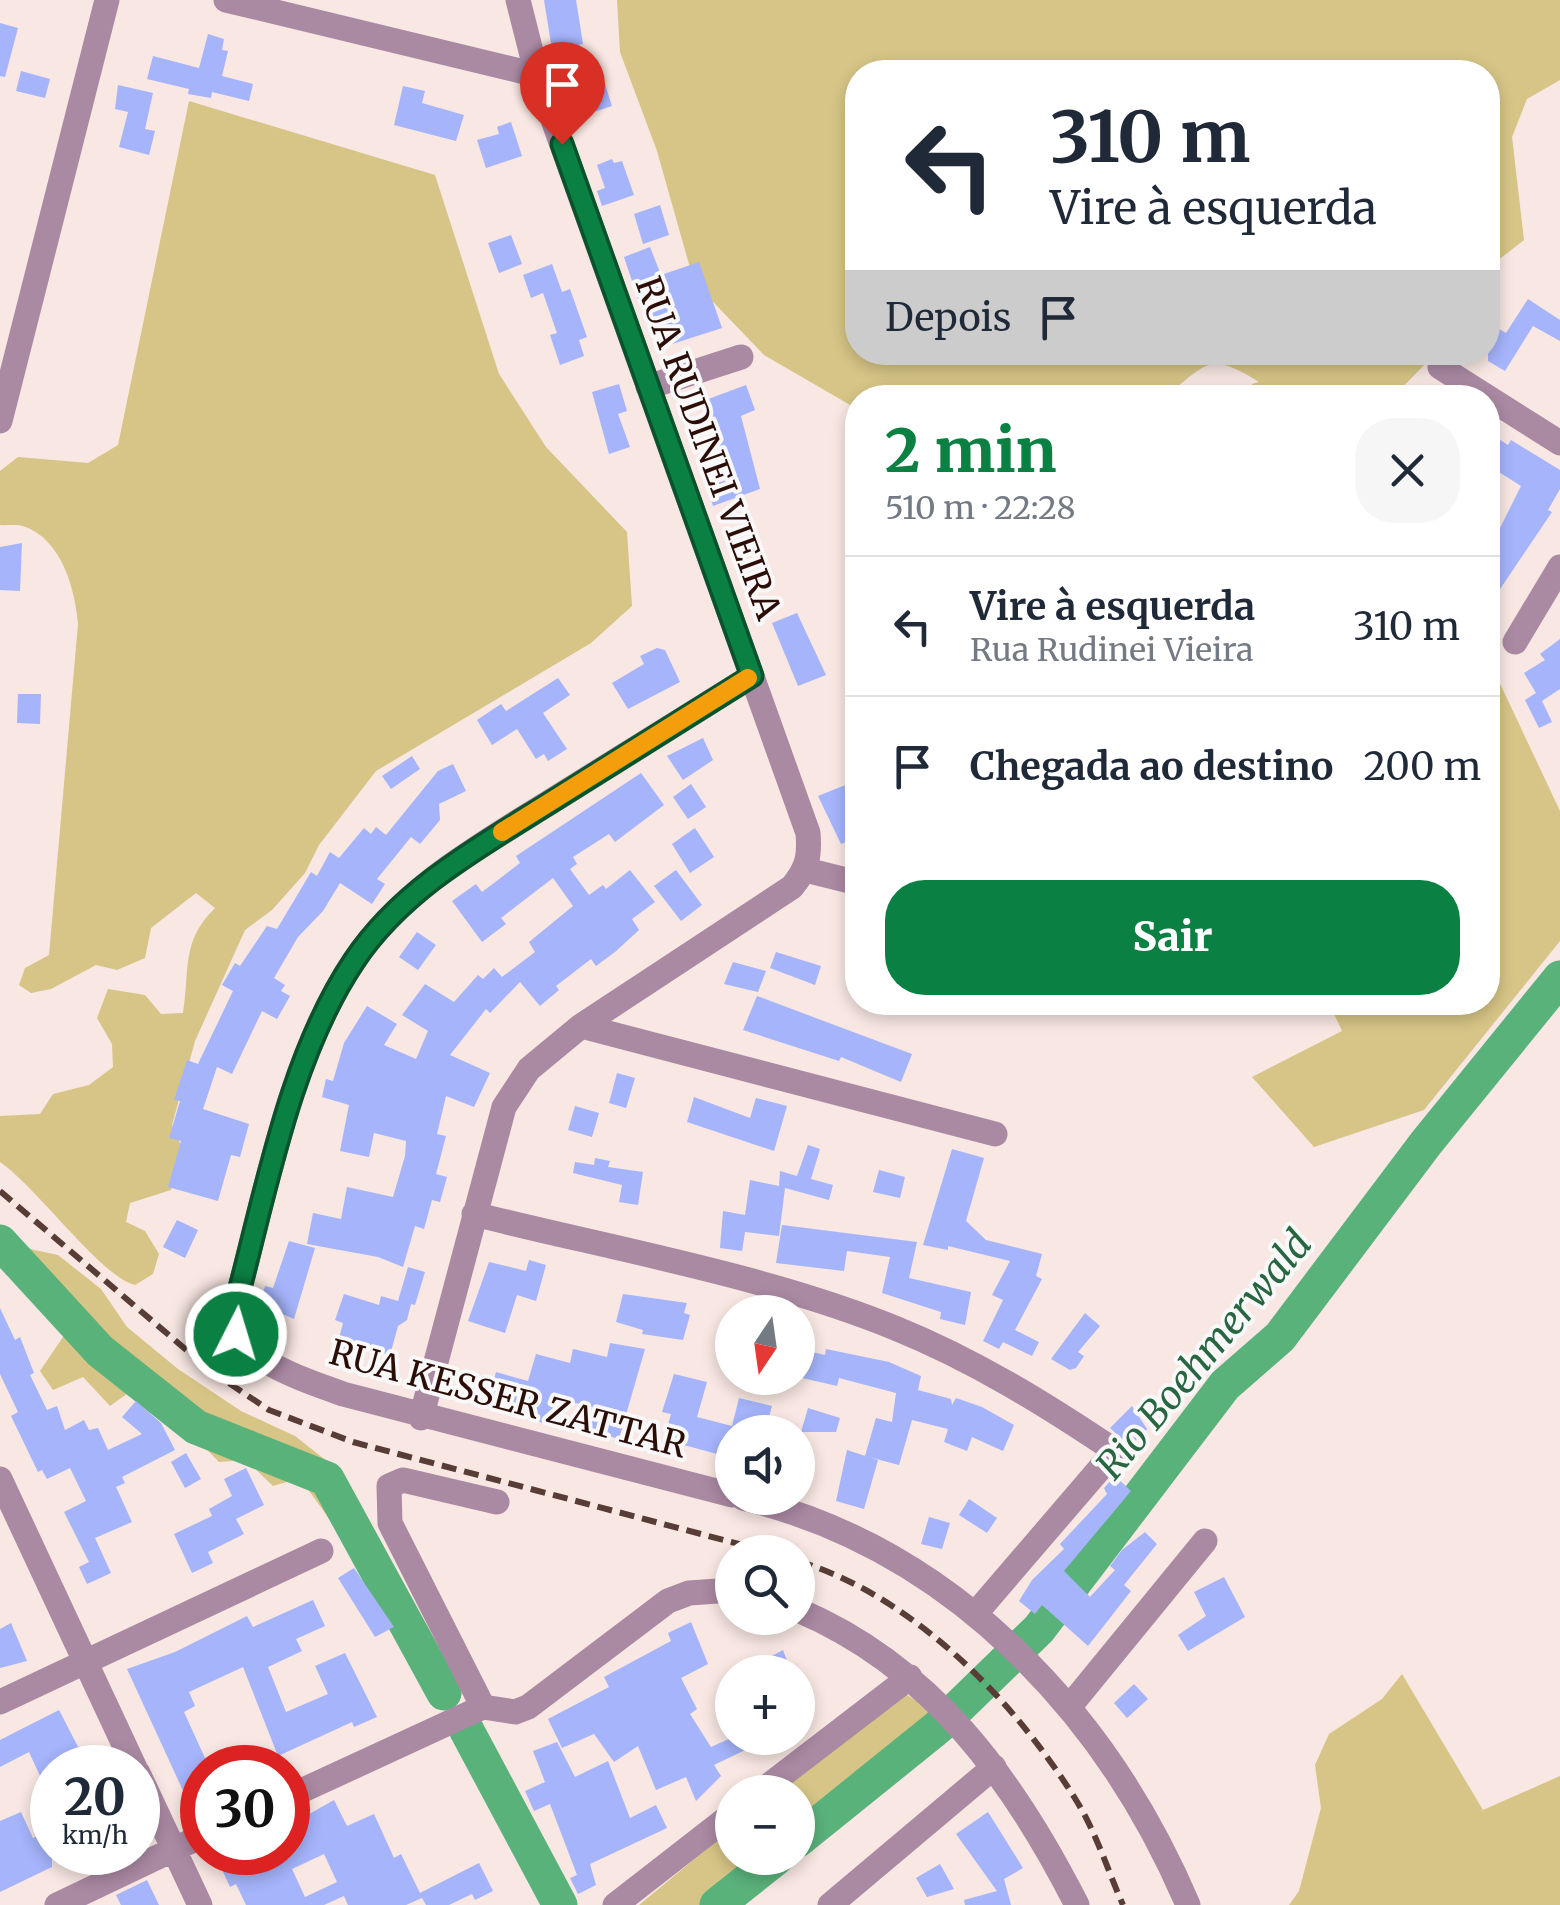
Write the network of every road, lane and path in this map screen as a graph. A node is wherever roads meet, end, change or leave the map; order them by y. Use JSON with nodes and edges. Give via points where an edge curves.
{"nodes":[{"id":1,"x":107,"y":0,"type":"edge"},
{"id":2,"x":226,"y":0,"type":"edge"},
{"id":3,"x":518,"y":0,"type":"edge"},
{"id":4,"x":323,"y":11,"type":"edge"},
{"id":5,"x":537,"y":75,"type":"junction"},
{"id":6,"x":742,"y":356,"type":"dead end"},
{"id":7,"x":1440,"y":367,"type":"dead end"},
{"id":8,"x":1468,"y":385,"type":"edge"},
{"id":9,"x":648,"y":387,"type":"junction"},
{"id":10,"x":1500,"y":405,"type":"edge"},
{"id":11,"x":0,"y":421,"type":"edge"},
{"id":12,"x":1560,"y":443,"type":"edge"},
{"id":13,"x":1560,"y":567,"type":"edge"},
{"id":14,"x":1516,"y":642,"type":"dead end"},
{"id":15,"x":752,"y":676,"type":"junction"},
{"id":16,"x":806,"y":870,"type":"junction"},
{"id":17,"x":845,"y":880,"type":"edge"},
{"id":18,"x":581,"y":1026,"type":"junction"},
{"id":19,"x":995,"y":1134,"type":"dead end"},
{"id":20,"x":474,"y":1214,"type":"junction"},
{"id":21,"x":421,"y":1418,"type":"junction"},
{"id":22,"x":0,"y":1480,"type":"edge"},
{"id":23,"x":715,"y":1491,"type":"edge"},
{"id":24,"x":498,"y":1502,"type":"dead end"},
{"id":25,"x":802,"y":1515,"type":"edge"},
{"id":26,"x":1205,"y":1542,"type":"dead end"},
{"id":27,"x":321,"y":1551,"type":"dead end"},
{"id":28,"x":715,"y":1591,"type":"edge"},
{"id":29,"x":976,"y":1613,"type":"junction"},
{"id":30,"x":815,"y":1619,"type":"edge"},
{"id":31,"x":85,"y":1662,"type":"junction"},
{"id":32,"x":910,"y":1677,"type":"junction"},
{"id":33,"x":0,"y":1702,"type":"edge"},
{"id":34,"x":1070,"y":1706,"type":"junction"},
{"id":35,"x":483,"y":1707,"type":"junction"},
{"id":36,"x":124,"y":1745,"type":"edge"},
{"id":37,"x":994,"y":1767,"type":"junction"},
{"id":38,"x":782,"y":1775,"type":"edge"},
{"id":39,"x":310,"y":1787,"type":"edge"},
{"id":40,"x":160,"y":1821,"type":"edge"},
{"id":41,"x":715,"y":1827,"type":"edge"},
{"id":42,"x":180,"y":1846,"type":"edge"},
{"id":43,"x":173,"y":1849,"type":"junction"},
{"id":44,"x":832,"y":1904,"type":"edge"},
{"id":45,"x":58,"y":1905,"type":"edge"},
{"id":46,"x":200,"y":1905,"type":"edge"},
{"id":47,"x":615,"y":1905,"type":"edge"},
{"id":48,"x":1076,"y":1905,"type":"edge"},
{"id":49,"x":1188,"y":1905,"type":"edge"}],
"edges":[{"from":1,"to":11,"type":"street"},
{"from":2,"to":4,"type":"street"},
{"from":3,"to":5,"type":"street","name":"RUA RUDINEI VIEIRA"},
{"from":4,"to":5,"type":"street"},
{"from":5,"to":9,"type":"street","name":"RUA RUDINEI VIEIRA"},
{"from":6,"to":9,"type":"street"},
{"from":7,"to":8,"type":"street"},
{"from":9,"to":15,"type":"street","name":"RUA RUDINEI VIEIRA"},
{"from":10,"to":12,"type":"street"},
{"from":13,"to":14,"type":"street"},
{"from":15,"to":16,"type":"street","name":"RUA RUDINEI VIEIRA","via":[[808,834]]},
{"from":15,"to":21,"type":"street","name":"RUA KESSER ZATTAR","via":[[451,866],[402,906],[356,958],[328,1006],[296,1086],[232,1318],[236,1334],[255,1354],[292,1374]]},
{"from":16,"to":17,"type":"street"},
{"from":16,"to":18,"type":"street","via":[[792,887]]},
{"from":18,"to":19,"type":"street"},
{"from":18,"to":20,"type":"street","via":[[516,1087]]},
{"from":20,"to":21,"type":"street"},
{"from":20,"to":29,"type":"street","via":[[789,1293],[893,1327],[1000,1379],[1115,1452]]},
{"from":21,"to":23,"type":"street","name":"RUA KESSER ZATTAR"},
{"from":22,"to":31,"type":"street"},
{"from":24,"to":35,"type":"street","via":[[404,1480],[388,1486],[386,1496],[395,1534]]},
{"from":25,"to":29,"type":"street","via":[[872,1545]]},
{"from":26,"to":34,"type":"street"},
{"from":27,"to":31,"type":"street"},
{"from":28,"to":35,"type":"street","via":[[668,1601],[528,1707]]},
{"from":29,"to":34,"type":"street"},
{"from":30,"to":32,"type":"street"},
{"from":31,"to":33,"type":"street"},
{"from":31,"to":36,"type":"street"},
{"from":32,"to":37,"type":"street"},
{"from":32,"to":38,"type":"street"},
{"from":34,"to":49,"type":"street","via":[[1148,1821]]},
{"from":35,"to":39,"type":"street"},
{"from":37,"to":44,"type":"street"},
{"from":37,"to":48,"type":"street"},
{"from":40,"to":43,"type":"street"},
{"from":41,"to":47,"type":"street"},
{"from":42,"to":43,"type":"street"},
{"from":43,"to":45,"type":"street"},
{"from":43,"to":46,"type":"street"}]}
